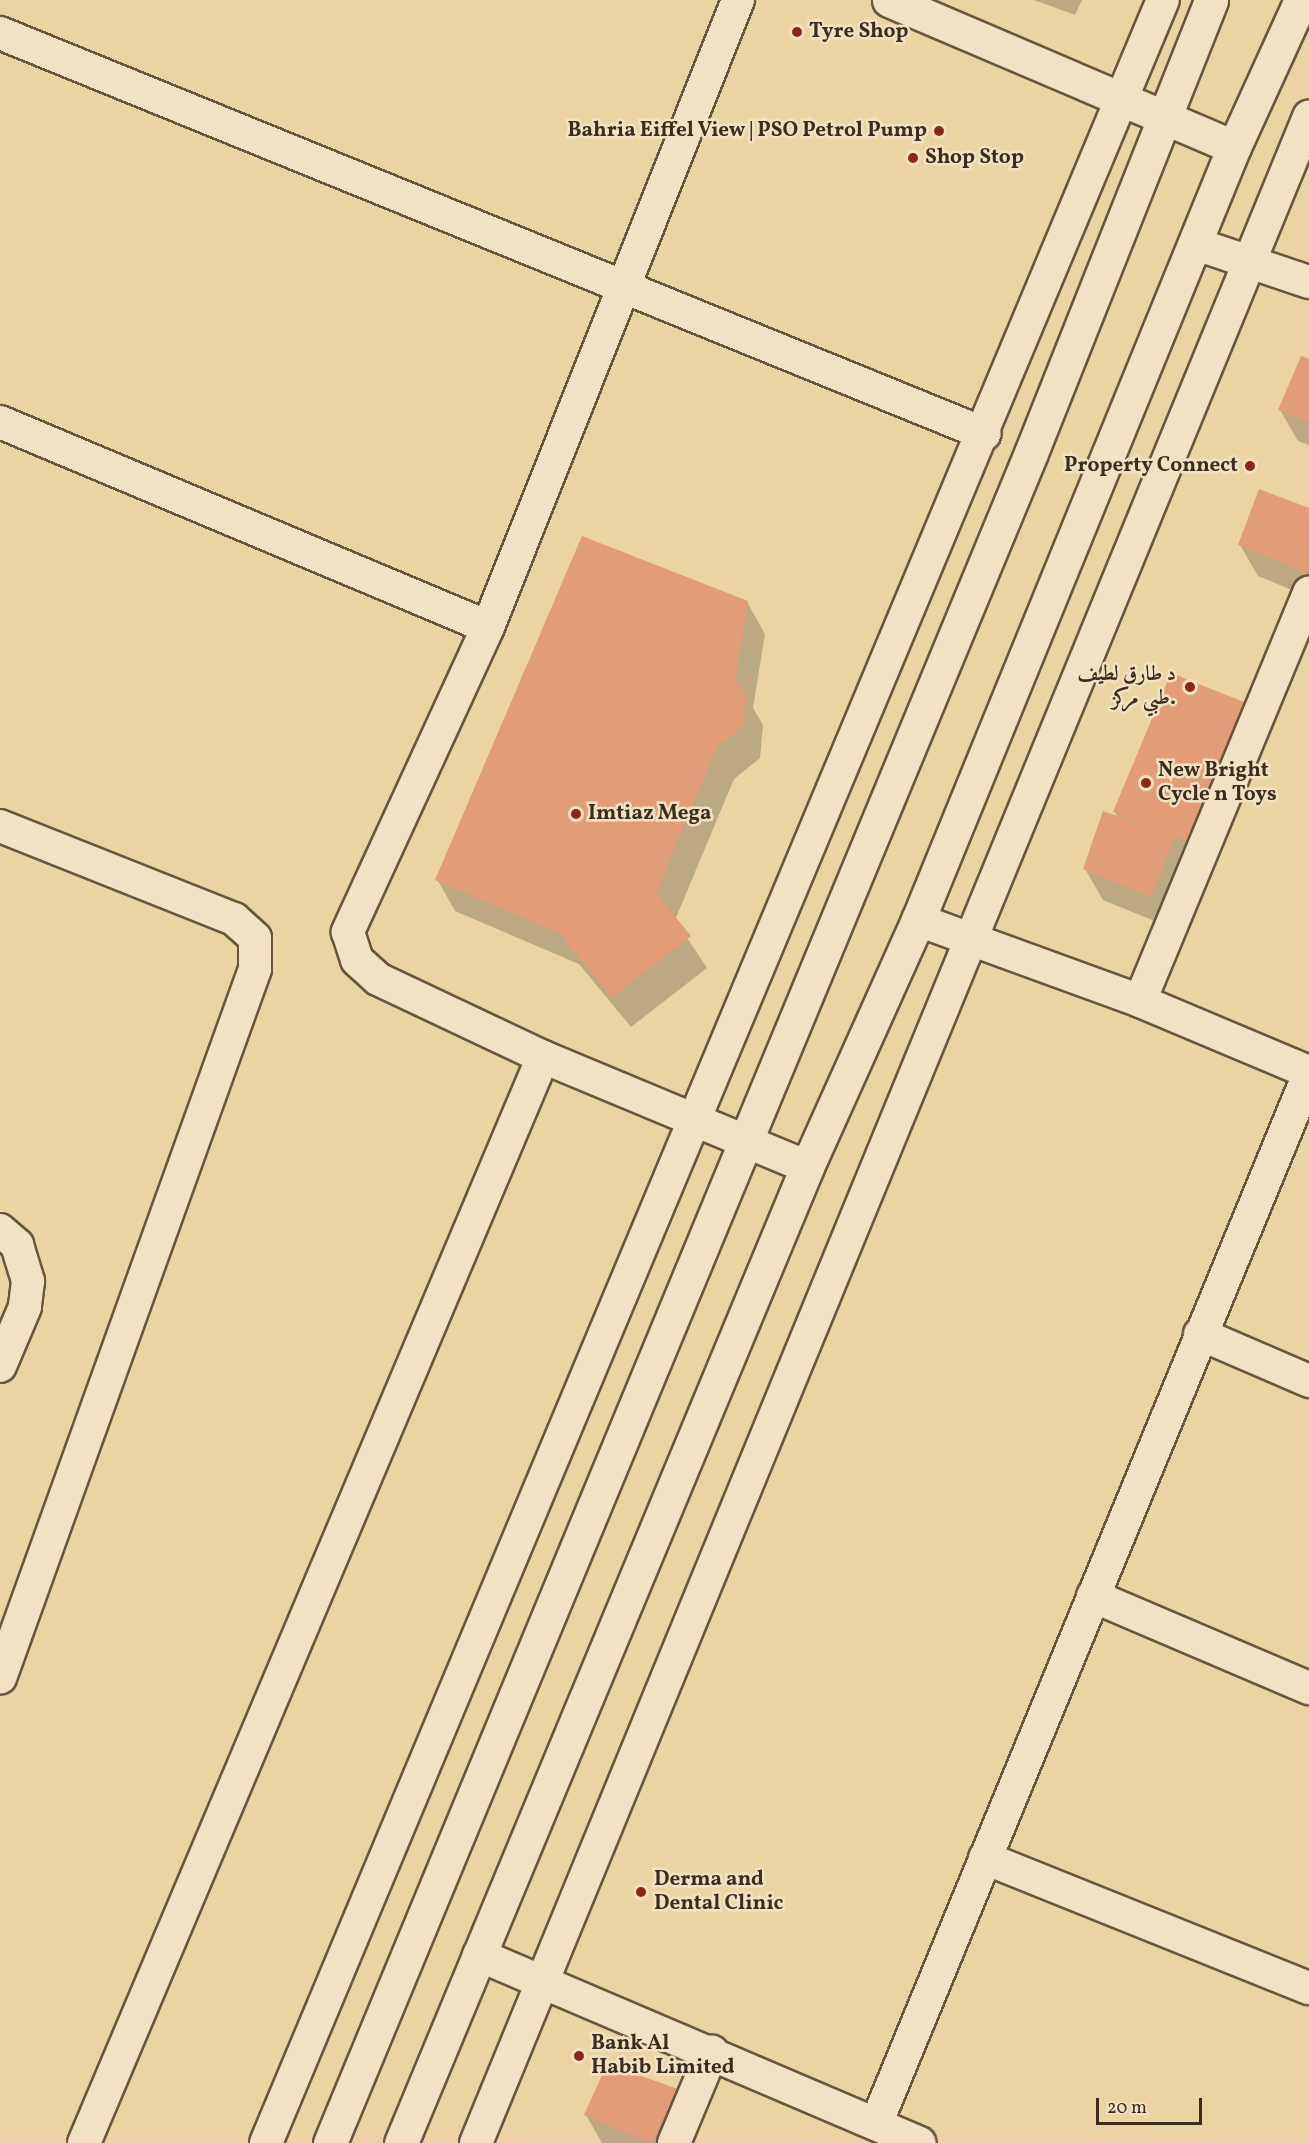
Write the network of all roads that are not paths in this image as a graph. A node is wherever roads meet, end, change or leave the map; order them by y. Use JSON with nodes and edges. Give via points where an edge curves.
{"nodes":[{"id":1,"x":738,"y":0,"type":"edge"},
{"id":2,"x":889,"y":0,"type":"edge"},
{"id":3,"x":1163,"y":0,"type":"edge"},
{"id":4,"x":1211,"y":0,"type":"edge"},
{"id":5,"x":1301,"y":0,"type":"edge"},
{"id":6,"x":0,"y":33,"type":"edge"},
{"id":7,"x":1120,"y":98,"type":"junction"},
{"id":8,"x":1309,"y":117,"type":"edge"},
{"id":9,"x":1165,"y":118,"type":"junction"},
{"id":10,"x":1234,"y":147,"type":"junction"},
{"id":11,"x":1197,"y":244,"type":"junction"},
{"id":12,"x":1250,"y":259,"type":"junction"},
{"id":13,"x":1309,"y":282,"type":"edge"},
{"id":14,"x":624,"y":283,"type":"junction"},
{"id":15,"x":0,"y":422,"type":"edge"},
{"id":16,"x":985,"y":434,"type":"junction"},
{"id":17,"x":1309,"y":593,"type":"edge"},
{"id":18,"x":488,"y":627,"type":"junction"},
{"id":19,"x":0,"y":826,"type":"edge"},
{"id":20,"x":918,"y":920,"type":"junction"},
{"id":21,"x":969,"y":936,"type":"junction"},
{"id":22,"x":1140,"y":1001,"type":"junction"},
{"id":23,"x":543,"y":1057,"type":"junction"},
{"id":24,"x":1309,"y":1073,"type":"edge"},
{"id":25,"x":694,"y":1122,"type":"junction"},
{"id":26,"x":742,"y":1141,"type":"junction"},
{"id":27,"x":807,"y":1167,"type":"junction"},
{"id":28,"x":0,"y":1230,"type":"edge"},
{"id":29,"x":1200,"y":1334,"type":"junction"},
{"id":30,"x":0,"y":1366,"type":"edge"},
{"id":31,"x":1309,"y":1381,"type":"edge"},
{"id":32,"x":1093,"y":1596,"type":"junction"},
{"id":33,"x":0,"y":1678,"type":"edge"},
{"id":34,"x":1309,"y":1688,"type":"edge"},
{"id":35,"x":985,"y":1857,"type":"junction"},
{"id":36,"x":479,"y":1954,"type":"junction"},
{"id":37,"x":546,"y":1983,"type":"junction"},
{"id":38,"x":1309,"y":1988,"type":"edge"},
{"id":39,"x":712,"y":2052,"type":"junction"},
{"id":40,"x":876,"y":2124,"type":"junction"},
{"id":41,"x":84,"y":2143,"type":"edge"},
{"id":42,"x":266,"y":2143,"type":"edge"},
{"id":43,"x":330,"y":2143,"type":"edge"},
{"id":44,"x":401,"y":2143,"type":"edge"},
{"id":45,"x":476,"y":2143,"type":"edge"},
{"id":46,"x":674,"y":2143,"type":"edge"},
{"id":47,"x":920,"y":2143,"type":"edge"}],
"edges":[{"from":1,"to":14,"type":"street"},
{"from":2,"to":7,"type":"street"},
{"from":3,"to":7,"type":"street"},
{"from":4,"to":9,"type":"street"},
{"from":5,"to":10,"type":"street"},
{"from":6,"to":14,"type":"street"},
{"from":7,"to":9,"type":"street"},
{"from":7,"to":16,"type":"street"},
{"from":8,"to":12,"type":"street"},
{"from":9,"to":10,"type":"street"},
{"from":9,"to":26,"type":"street"},
{"from":10,"to":11,"type":"street"},
{"from":11,"to":12,"type":"street"},
{"from":11,"to":20,"type":"street"},
{"from":12,"to":13,"type":"street"},
{"from":12,"to":21,"type":"street"},
{"from":14,"to":16,"type":"street"},
{"from":14,"to":18,"type":"street"},
{"from":15,"to":18,"type":"street"},
{"from":16,"to":25,"type":"street"},
{"from":17,"to":22,"type":"street"},
{"from":18,"to":23,"type":"street","via":[[348,932],[357,960],[378,979]]},
{"from":19,"to":33,"type":"street","via":[[234,920],[255,938],[255,969]]},
{"from":20,"to":21,"type":"street"},
{"from":20,"to":27,"type":"street"},
{"from":21,"to":22,"type":"street"},
{"from":21,"to":37,"type":"street"},
{"from":22,"to":24,"type":"street"},
{"from":23,"to":25,"type":"street"},
{"from":23,"to":41,"type":"street"},
{"from":24,"to":29,"type":"street"},
{"from":25,"to":26,"type":"street"},
{"from":25,"to":42,"type":"street"},
{"from":26,"to":27,"type":"street"},
{"from":26,"to":43,"type":"street"},
{"from":27,"to":36,"type":"street"},
{"from":28,"to":30,"type":"street","via":[[17,1245],[28,1281],[26,1307]]},
{"from":29,"to":31,"type":"street"},
{"from":29,"to":32,"type":"street"},
{"from":32,"to":34,"type":"street"},
{"from":32,"to":35,"type":"street"},
{"from":35,"to":38,"type":"street"},
{"from":35,"to":40,"type":"street"},
{"from":36,"to":37,"type":"street"},
{"from":36,"to":44,"type":"street"},
{"from":37,"to":39,"type":"street"},
{"from":37,"to":45,"type":"street"},
{"from":39,"to":40,"type":"street"},
{"from":39,"to":46,"type":"street"},
{"from":40,"to":47,"type":"street"}]}
